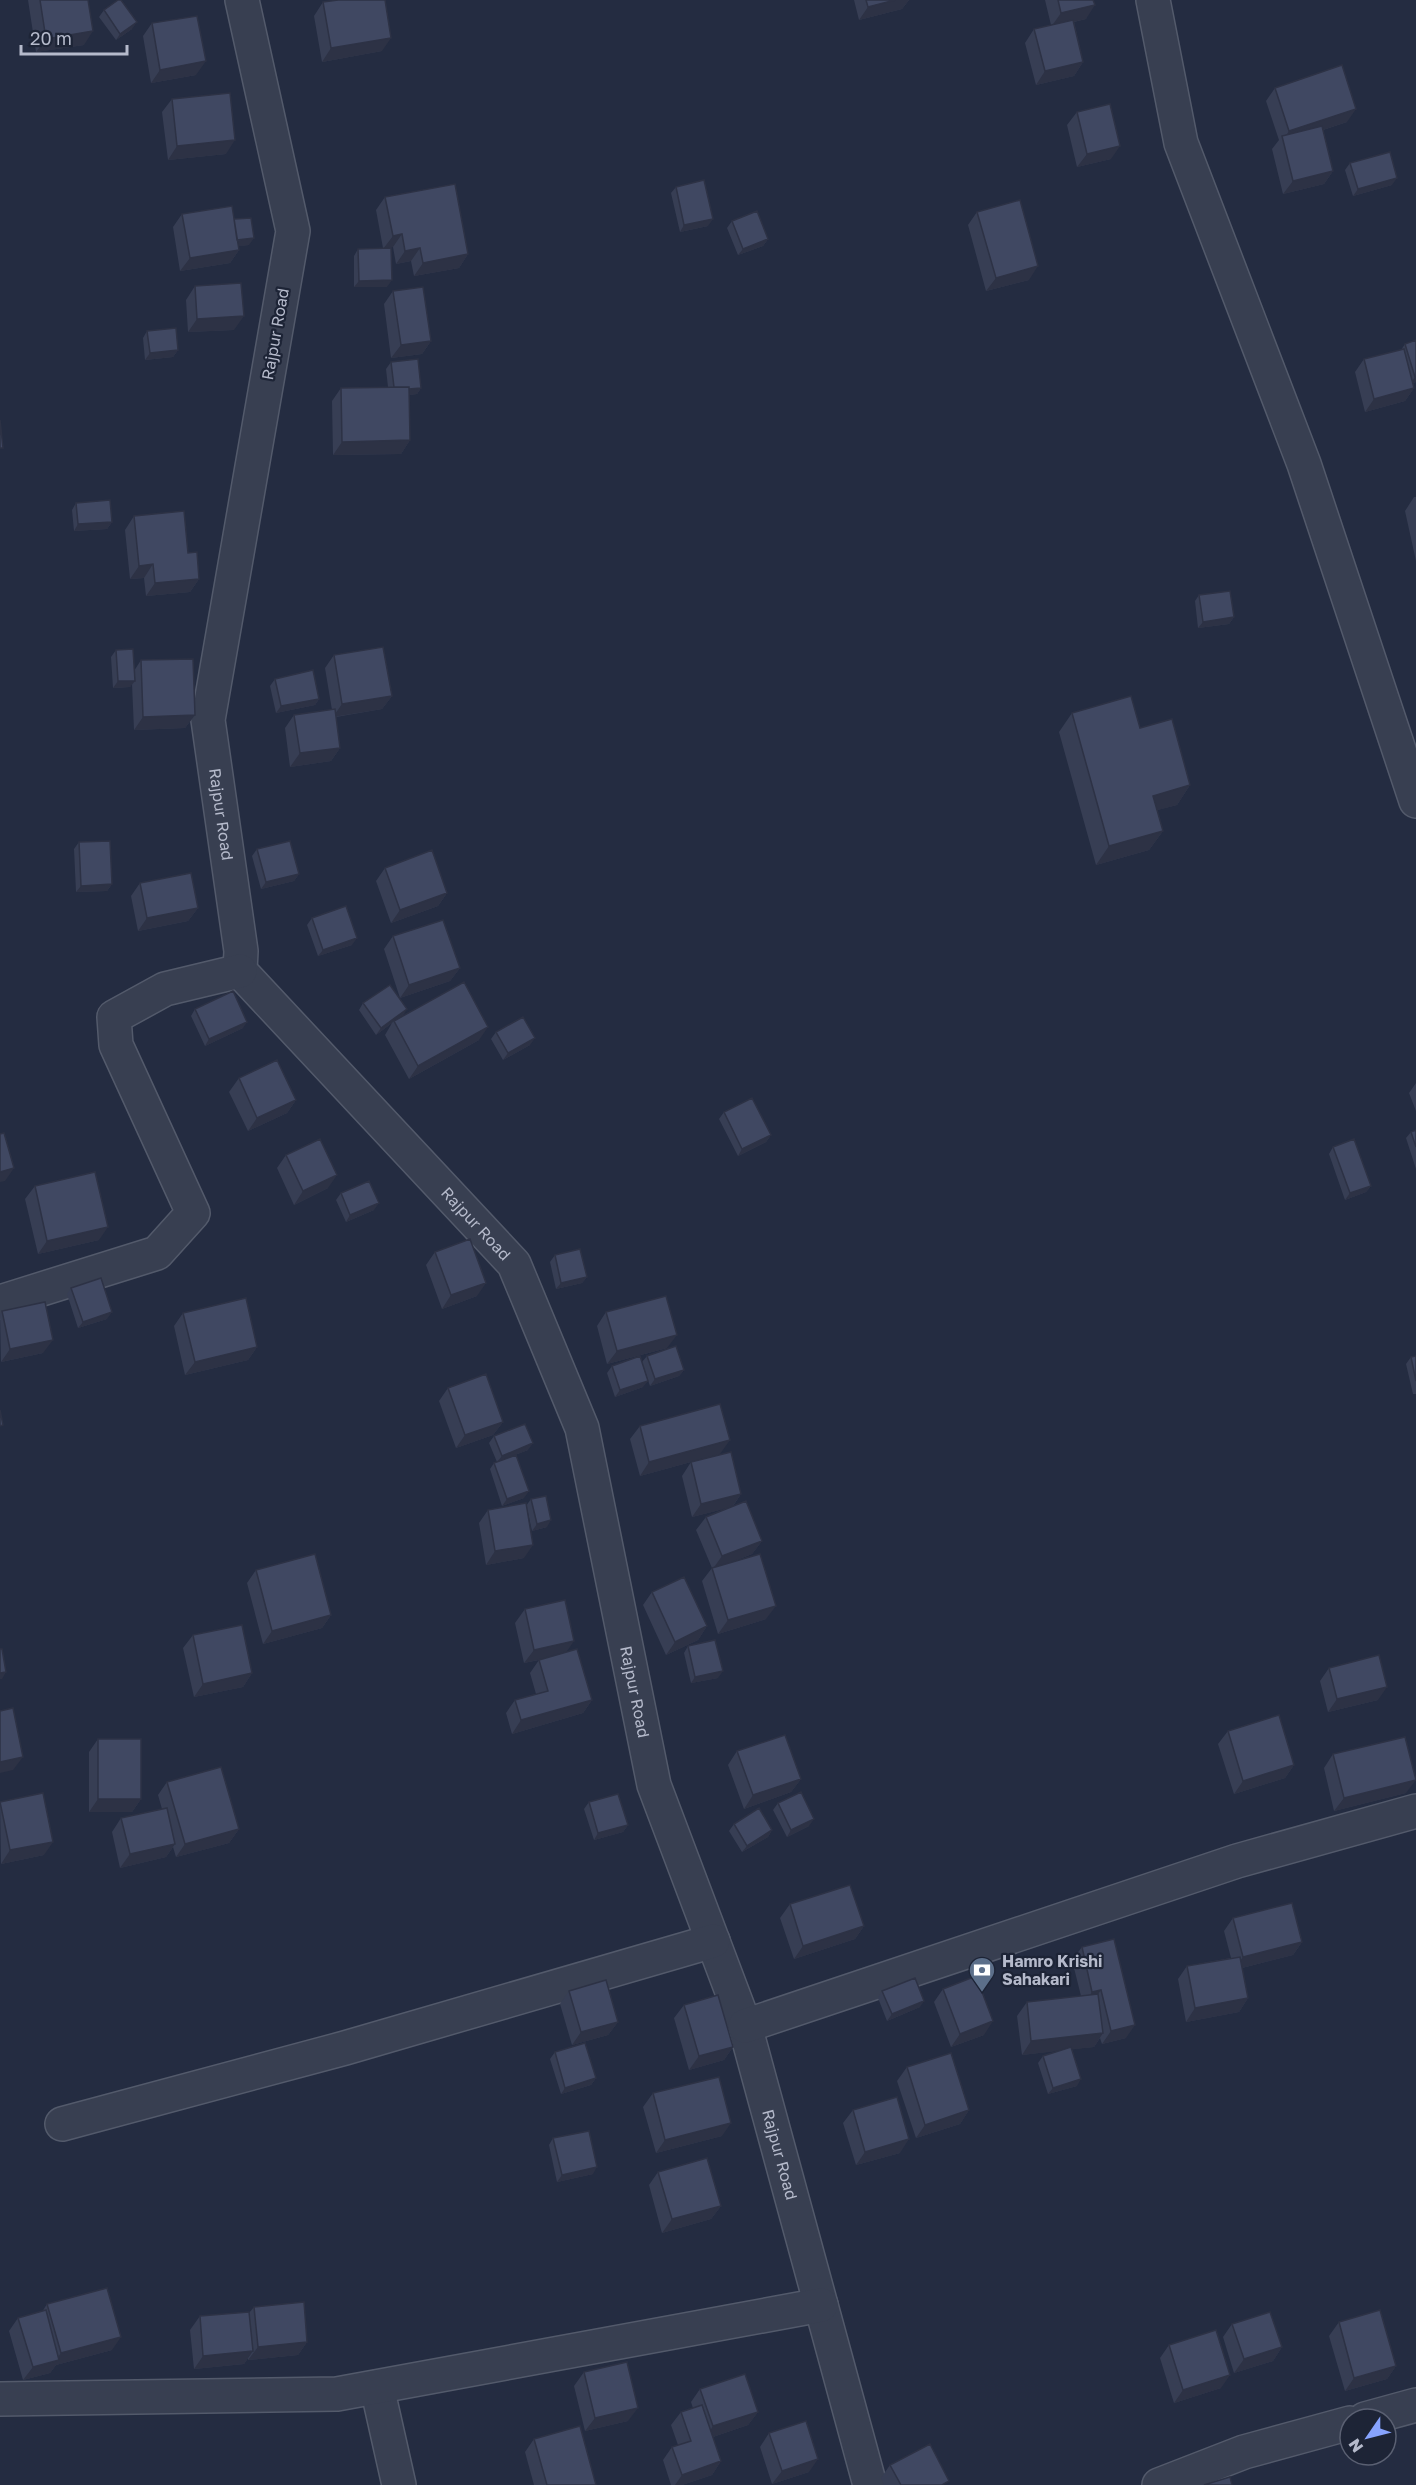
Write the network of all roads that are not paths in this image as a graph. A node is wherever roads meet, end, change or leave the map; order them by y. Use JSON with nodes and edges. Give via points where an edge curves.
{"nodes":[{"id":1,"x":243,"y":0,"type":"edge"},
{"id":2,"x":1152,"y":0,"type":"edge"},
{"id":3,"x":1416,"y":801,"type":"edge"},
{"id":4,"x":240,"y":971,"type":"junction"},
{"id":5,"x":0,"y":1302,"type":"edge"},
{"id":6,"x":1416,"y":1811,"type":"edge"},
{"id":7,"x":713,"y":1941,"type":"junction"},
{"id":8,"x":745,"y":2026,"type":"junction"},
{"id":9,"x":62,"y":2124,"type":"dead end"},
{"id":10,"x":820,"y":2305,"type":"junction"},
{"id":11,"x":377,"y":2387,"type":"junction"},
{"id":12,"x":0,"y":2399,"type":"edge"},
{"id":13,"x":1416,"y":2405,"type":"edge"},
{"id":14,"x":1398,"y":2410,"type":"edge"},
{"id":15,"x":1338,"y":2426,"type":"edge"},
{"id":16,"x":399,"y":2485,"type":"edge"},
{"id":17,"x":870,"y":2485,"type":"edge"},
{"id":18,"x":1160,"y":2485,"type":"edge"}],
"edges":[{"from":1,"to":4,"type":"street","name":"Rajpur Road","via":[[293,231],[208,720],[241,951]]},
{"from":2,"to":3,"type":"street","via":[[1181,143],[1304,464]]},
{"from":4,"to":5,"type":"street","via":[[165,989],[114,1017],[116,1045],[193,1213],[157,1253]]},
{"from":4,"to":7,"type":"street","name":"Rajpur Road","via":[[514,1264],[582,1428],[654,1785]]},
{"from":6,"to":8,"type":"street","via":[[1237,1861]]},
{"from":7,"to":8,"type":"street","name":"Rajpur Road"},
{"from":7,"to":9,"type":"street","via":[[345,2048]]},
{"from":8,"to":10,"type":"street","name":"Rajpur Road"},
{"from":10,"to":11,"type":"street"},
{"from":10,"to":17,"type":"street","name":"Rajpur Road"},
{"from":11,"to":12,"type":"street","via":[[337,2394]]},
{"from":11,"to":16,"type":"street"},
{"from":13,"to":14,"type":"street"},
{"from":15,"to":18,"type":"street","via":[[1244,2452]]}]}
